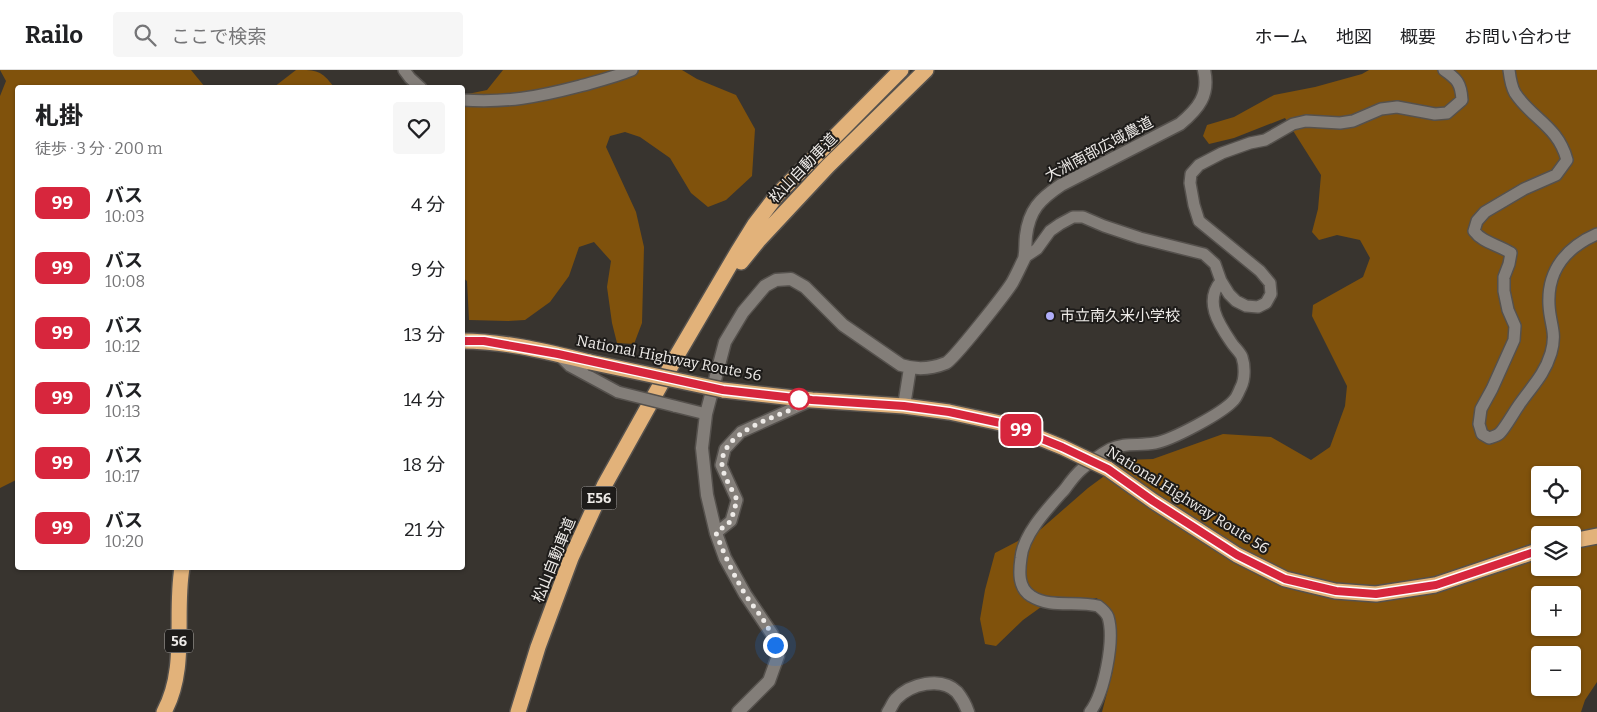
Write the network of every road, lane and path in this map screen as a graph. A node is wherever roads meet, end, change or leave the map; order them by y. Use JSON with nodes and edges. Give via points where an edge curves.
{"nodes":[{"id":1,"x":404,"y":70,"type":"edge"},
{"id":2,"x":632,"y":70,"type":"edge"},
{"id":3,"x":901,"y":70,"type":"edge"},
{"id":4,"x":926,"y":70,"type":"edge"},
{"id":5,"x":1204,"y":70,"type":"edge"},
{"id":6,"x":1444,"y":70,"type":"edge"},
{"id":7,"x":1510,"y":70,"type":"edge"},
{"id":8,"x":418,"y":85,"type":"edge"},
{"id":9,"x":465,"y":100,"type":"edge"},
{"id":10,"x":1597,"y":234,"type":"edge"},
{"id":11,"x":1025,"y":257,"type":"junction"},
{"id":12,"x":1221,"y":281,"type":"junction"},
{"id":13,"x":712,"y":298,"type":"junction"},
{"id":14,"x":465,"y":341,"type":"edge"},
{"id":15,"x":558,"y":354,"type":"junction"},
{"id":16,"x":910,"y":368,"type":"junction"},
{"id":17,"x":812,"y":400,"type":"junction"},
{"id":18,"x":904,"y":406,"type":"junction"},
{"id":19,"x":706,"y":414,"type":"junction"},
{"id":20,"x":716,"y":533,"type":"junction"},
{"id":21,"x":1597,"y":536,"type":"edge"},
{"id":22,"x":1581,"y":539,"type":"edge"},
{"id":23,"x":1531,"y":553,"type":"edge"},
{"id":24,"x":182,"y":570,"type":"edge"},
{"id":25,"x":164,"y":712,"type":"edge"},
{"id":26,"x":518,"y":712,"type":"edge"},
{"id":27,"x":738,"y":712,"type":"edge"},
{"id":28,"x":888,"y":712,"type":"edge"},
{"id":29,"x":968,"y":712,"type":"edge"},
{"id":30,"x":1090,"y":712,"type":"edge"}],
"edges":[{"from":1,"to":8,"type":"street"},
{"from":2,"to":9,"type":"street","via":[[520,100]]},
{"from":3,"to":13,"type":"highway","name":"松山自動車道","number":"E56","via":[[778,194],[755,224]]},
{"from":4,"to":13,"type":"highway","name":"松山自動車道","number":"E56","via":[[783,214]]},
{"from":5,"to":11,"type":"street","name":"大洲南部広域農道","via":[[1204,95],[1195,111],[1180,124],[1044,196],[1030,214]]},
{"from":6,"to":12,"type":"street","via":[[1456,78],[1462,100],[1447,113],[1397,108],[1381,109],[1340,123],[1306,121],[1293,124],[1265,140],[1222,152],[1199,165],[1191,174],[1190,184],[1199,220],[1260,271],[1270,282],[1271,294],[1266,303],[1258,307],[1246,306],[1236,301]]},
{"from":7,"to":10,"type":"street","via":[[1515,92],[1554,132],[1564,146],[1567,160],[1556,175],[1524,188],[1485,212],[1477,221],[1474,231],[1480,239],[1511,253],[1504,277],[1504,291],[1515,326],[1514,340],[1481,409],[1479,424],[1482,434],[1490,438],[1500,434],[1543,374],[1555,334],[1549,304],[1551,280],[1557,266],[1581,241]]},
{"from":11,"to":12,"type":"street","via":[[1060,224],[1073,217],[1084,217],[1131,235],[1204,254],[1215,264]]},
{"from":11,"to":16,"type":"street","name":"大洲南部広域農道","via":[[1011,284],[948,362],[931,368]]},
{"from":12,"to":30,"type":"street","via":[[1215,288],[1214,312],[1242,357],[1244,368],[1244,381],[1235,400],[1170,440],[1125,444],[1110,449],[1082,468],[1044,513],[1021,552],[1021,582],[1030,595],[1056,604],[1098,606],[1108,619],[1110,641],[1107,660],[1099,698]]},
{"from":13,"to":26,"type":"highway","name":"松山自動車道","number":"E56","via":[[671,365],[600,495],[571,558]]},
{"from":14,"to":15,"type":"highway","name":"National Highway Route 56","via":[[484,341]]},
{"from":15,"to":17,"type":"highway","name":"National Highway Route 56","bridge":true,"via":[[723,390]]},
{"from":15,"to":19,"type":"street","bridge":true,"via":[[570,366],[618,392]]},
{"from":16,"to":18,"type":"street"},
{"from":16,"to":19,"type":"street","via":[[843,325],[805,287],[791,279],[776,280],[765,286],[743,312],[725,342]]},
{"from":17,"to":18,"type":"highway","name":"National Highway Route 56"},
{"from":17,"to":20,"type":"street","via":[[741,432],[725,449],[721,465],[737,500],[731,521]]},
{"from":18,"to":23,"type":"highway","name":"National Highway Route 56","bridge":true,"via":[[1005,424],[1062,447],[1108,469],[1237,555],[1285,579],[1336,591],[1376,594],[1436,585]]},
{"from":19,"to":20,"type":"street","via":[[702,448],[707,496]]},
{"from":20,"to":27,"type":"street","via":[[725,558],[772,634],[778,656],[769,681]]},
{"from":21,"to":22,"type":"highway"},
{"from":24,"to":25,"type":"highway","number":"56","via":[[176,675]]},
{"from":28,"to":29,"type":"street","via":[[904,692],[933,683],[945,684],[957,692]]}]}
